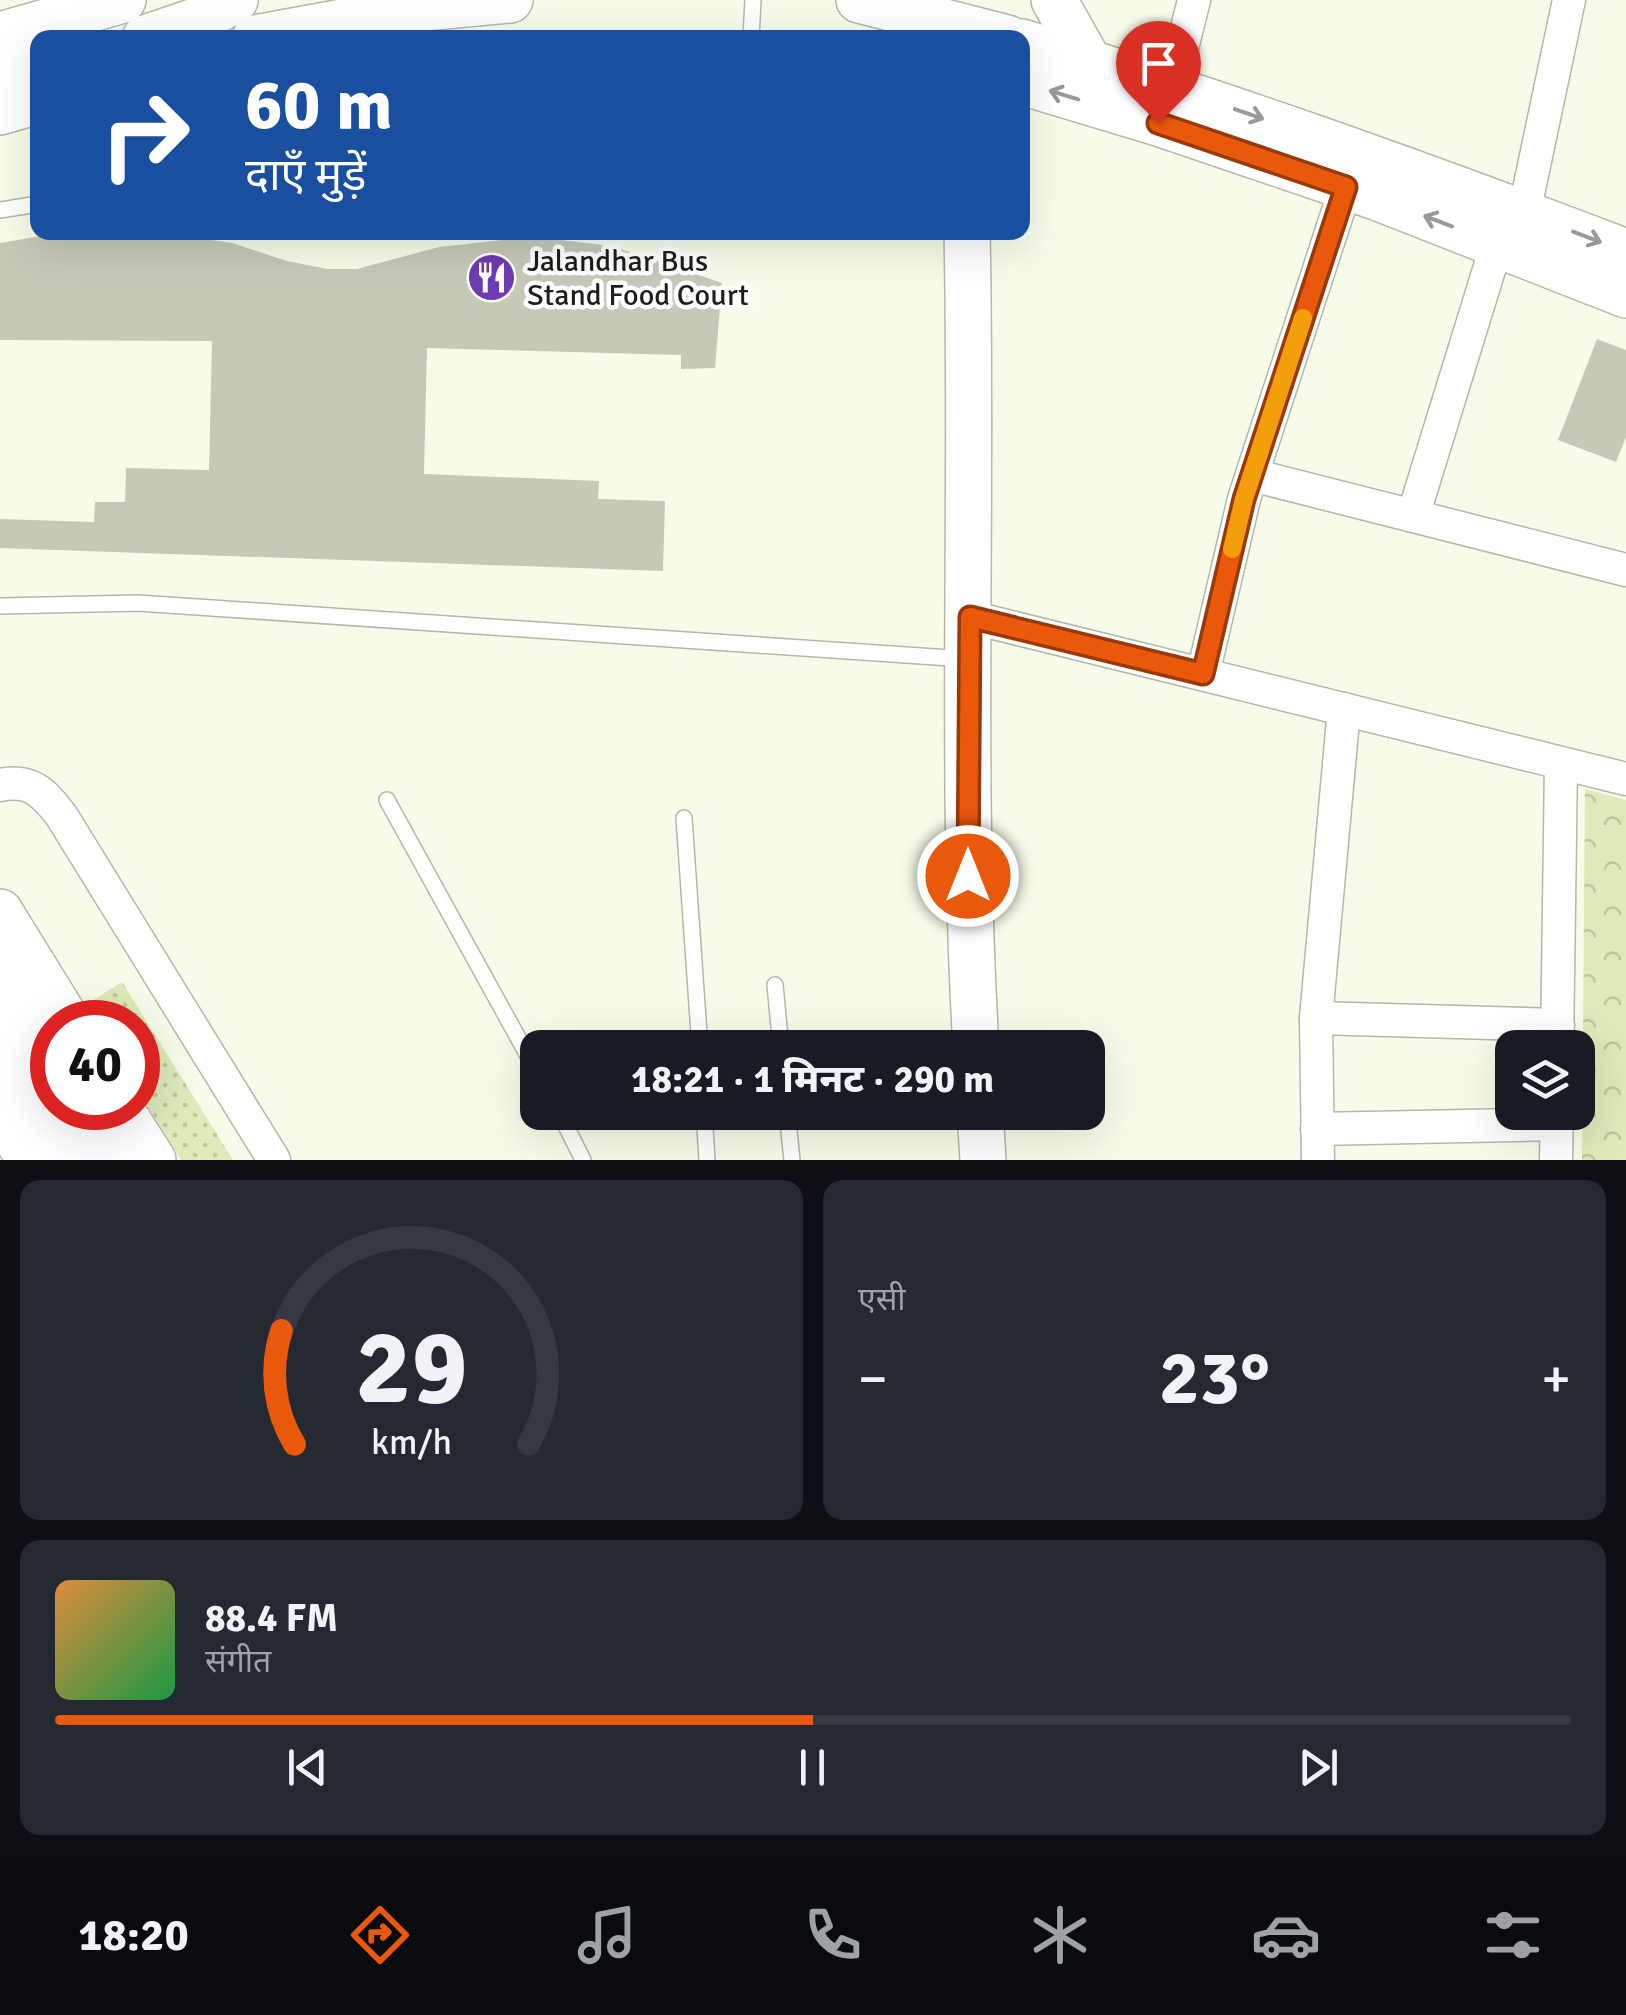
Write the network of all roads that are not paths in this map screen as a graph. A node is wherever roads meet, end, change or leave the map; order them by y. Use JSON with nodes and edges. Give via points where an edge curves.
{"nodes":[{"id":1,"x":123,"y":0,"type":"edge"},
{"id":2,"x":235,"y":0,"type":"edge"},
{"id":3,"x":507,"y":0,"type":"edge"},
{"id":4,"x":753,"y":0,"type":"edge"},
{"id":5,"x":860,"y":0,"type":"edge"},
{"id":6,"x":1054,"y":0,"type":"edge"},
{"id":7,"x":1194,"y":0,"type":"edge"},
{"id":8,"x":1569,"y":0,"type":"edge"},
{"id":9,"x":987,"y":27,"type":"edge"},
{"id":10,"x":169,"y":30,"type":"edge"},
{"id":11,"x":298,"y":30,"type":"edge"},
{"id":12,"x":752,"y":30,"type":"edge"},
{"id":13,"x":0,"y":35,"type":"edge"},
{"id":14,"x":1030,"y":42,"type":"edge"},
{"id":15,"x":1089,"y":62,"type":"junction"},
{"id":16,"x":30,"y":69,"type":"edge"},
{"id":17,"x":0,"y":77,"type":"edge"},
{"id":18,"x":1030,"y":84,"type":"edge"},
{"id":19,"x":1172,"y":88,"type":"junction"},
{"id":20,"x":30,"y":104,"type":"edge"},
{"id":21,"x":0,"y":112,"type":"edge"},
{"id":22,"x":1346,"y":187,"type":"junction"},
{"id":23,"x":30,"y":205,"type":"edge"},
{"id":24,"x":0,"y":210,"type":"edge"},
{"id":25,"x":1510,"y":228,"type":"junction"},
{"id":26,"x":967,"y":240,"type":"edge"},
{"id":27,"x":995,"y":240,"type":"edge"},
{"id":28,"x":1626,"y":252,"type":"edge"},
{"id":29,"x":1626,"y":295,"type":"edge"},
{"id":30,"x":1252,"y":475,"type":"junction"},
{"id":31,"x":1413,"y":516,"type":"junction"},
{"id":32,"x":1626,"y":570,"type":"edge"},
{"id":33,"x":0,"y":606,"type":"edge"},
{"id":34,"x":978,"y":633,"type":"junction"},
{"id":35,"x":1203,"y":674,"type":"junction"},
{"id":36,"x":1344,"y":709,"type":"junction"},
{"id":37,"x":1561,"y":763,"type":"junction"},
{"id":38,"x":1626,"y":779,"type":"edge"},
{"id":39,"x":0,"y":785,"type":"edge"},
{"id":40,"x":387,"y":800,"type":"dead end"},
{"id":41,"x":684,"y":818,"type":"dead end"},
{"id":42,"x":0,"y":912,"type":"edge"},
{"id":43,"x":0,"y":967,"type":"edge"},
{"id":44,"x":775,"y":984,"type":"dead end"},
{"id":45,"x":54,"y":1000,"type":"edge"},
{"id":46,"x":30,"y":1016,"type":"edge"},
{"id":47,"x":1316,"y":1018,"type":"junction"},
{"id":48,"x":699,"y":1030,"type":"edge"},
{"id":49,"x":779,"y":1030,"type":"edge"},
{"id":50,"x":975,"y":1030,"type":"edge"},
{"id":51,"x":1003,"y":1030,"type":"edge"},
{"id":52,"x":1558,"y":1030,"type":"edge"},
{"id":53,"x":1495,"y":1031,"type":"edge"},
{"id":54,"x":520,"y":1041,"type":"edge"},
{"id":55,"x":0,"y":1042,"type":"edge"},
{"id":56,"x":0,"y":1112,"type":"edge"},
{"id":57,"x":1495,"y":1125,"type":"edge"},
{"id":58,"x":100,"y":1130,"type":"edge"},
{"id":59,"x":134,"y":1130,"type":"edge"},
{"id":60,"x":568,"y":1130,"type":"edge"},
{"id":61,"x":706,"y":1130,"type":"edge"},
{"id":62,"x":789,"y":1130,"type":"edge"},
{"id":63,"x":981,"y":1130,"type":"edge"},
{"id":64,"x":1009,"y":1130,"type":"edge"},
{"id":65,"x":1557,"y":1130,"type":"edge"},
{"id":66,"x":1318,"y":1144,"type":"edge"},
{"id":67,"x":30,"y":1160,"type":"edge"},
{"id":68,"x":72,"y":1160,"type":"edge"},
{"id":69,"x":119,"y":1160,"type":"edge"},
{"id":70,"x":153,"y":1160,"type":"edge"},
{"id":71,"x":274,"y":1160,"type":"edge"},
{"id":72,"x":582,"y":1160,"type":"edge"},
{"id":73,"x":708,"y":1160,"type":"edge"},
{"id":74,"x":792,"y":1160,"type":"edge"},
{"id":75,"x":983,"y":1160,"type":"edge"},
{"id":76,"x":1010,"y":1160,"type":"edge"},
{"id":77,"x":1556,"y":1160,"type":"edge"}],
"edges":[{"from":1,"to":13,"type":"street"},
{"from":2,"to":10,"type":"street"},
{"from":3,"to":11,"type":"street"},
{"from":4,"to":12,"type":"lane"},
{"from":5,"to":9,"type":"street"},
{"from":6,"to":15,"type":"street"},
{"from":7,"to":19,"type":"street"},
{"from":8,"to":25,"type":"street"},
{"from":14,"to":15,"type":"street"},
{"from":15,"to":19,"type":"street"},
{"from":16,"to":17,"type":"street"},
{"from":22,"to":18,"type":"street","one_way":true},
{"from":19,"to":25,"type":"street","one_way":true,"via":[[1383,160]]},
{"from":20,"to":21,"type":"street"},
{"from":25,"to":22,"type":"street","one_way":true},
{"from":22,"to":30,"type":"street"},
{"from":23,"to":24,"type":"lane"},
{"from":25,"to":28,"type":"street","one_way":true},
{"from":25,"to":29,"type":"street"},
{"from":25,"to":31,"type":"street"},
{"from":26,"to":34,"type":"street"},
{"from":27,"to":34,"type":"street"},
{"from":30,"to":31,"type":"street"},
{"from":30,"to":35,"type":"street"},
{"from":31,"to":32,"type":"street"},
{"from":33,"to":34,"type":"lane","via":[[138,604]]},
{"from":34,"to":35,"type":"street"},
{"from":34,"to":50,"type":"street","via":[[968,912]]},
{"from":34,"to":51,"type":"street"},
{"from":35,"to":36,"type":"street"},
{"from":36,"to":37,"type":"street"},
{"from":36,"to":47,"type":"street"},
{"from":37,"to":38,"type":"street"},
{"from":37,"to":52,"type":"street"},
{"from":39,"to":71,"type":"street","via":[[32,784],[61,816]]},
{"from":40,"to":54,"type":"lane"},
{"from":41,"to":48,"type":"lane"},
{"from":42,"to":45,"type":"street"},
{"from":43,"to":46,"type":"highway"},
{"from":44,"to":49,"type":"lane"},
{"from":47,"to":53,"type":"street"},
{"from":47,"to":66,"type":"street"},
{"from":55,"to":68,"type":"highway"},
{"from":56,"to":67,"type":"street"},
{"from":57,"to":66,"type":"street"},
{"from":58,"to":69,"type":"highway"},
{"from":59,"to":70,"type":"street"},
{"from":60,"to":72,"type":"lane"},
{"from":61,"to":73,"type":"lane"},
{"from":62,"to":74,"type":"lane"},
{"from":63,"to":75,"type":"street"},
{"from":64,"to":76,"type":"street"},
{"from":65,"to":77,"type":"street"}]}
